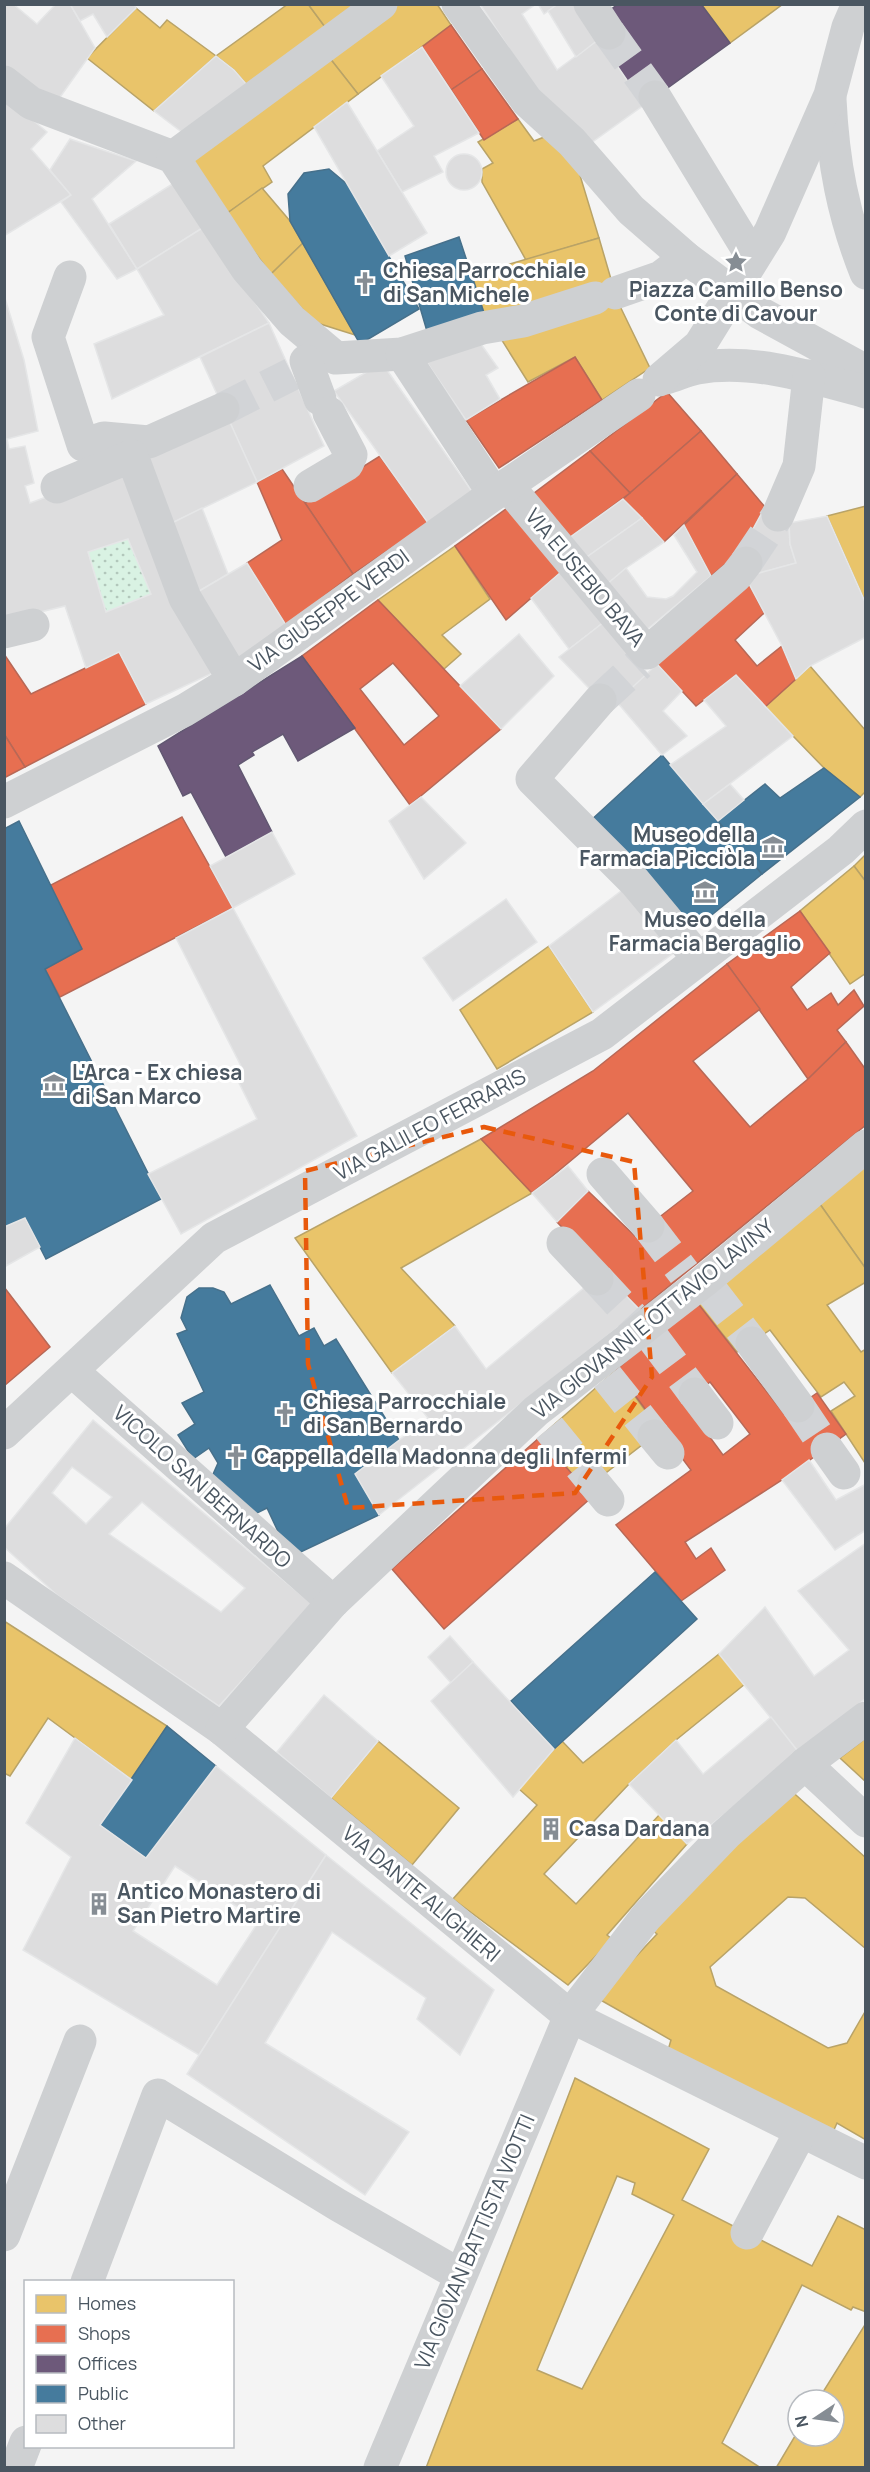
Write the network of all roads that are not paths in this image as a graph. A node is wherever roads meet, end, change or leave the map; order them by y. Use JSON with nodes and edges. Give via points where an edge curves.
{"nodes":[{"id":1,"x":381,"y":4,"type":"edge"},
{"id":2,"x":458,"y":4,"type":"edge"},
{"id":3,"x":590,"y":4,"type":"edge"},
{"id":4,"x":858,"y":4,"type":"edge"},
{"id":5,"x":609,"y":33,"type":"tunnel mouth"},
{"id":6,"x":4,"y":82,"type":"edge"},
{"id":7,"x":830,"y":95,"type":"junction"},
{"id":8,"x":655,"y":97,"type":"tunnel mouth"},
{"id":9,"x":173,"y":157,"type":"junction"},
{"id":10,"x":686,"y":258,"type":"junction"},
{"id":11,"x":753,"y":258,"type":"junction"},
{"id":12,"x":866,"y":273,"type":"edge"},
{"id":13,"x":70,"y":278,"type":"dead end"},
{"id":14,"x":732,"y":293,"type":"junction"},
{"id":15,"x":402,"y":354,"type":"junction"},
{"id":16,"x":307,"y":360,"type":"junction"},
{"id":17,"x":866,"y":371,"type":"edge"},
{"id":18,"x":809,"y":376,"type":"junction"},
{"id":19,"x":866,"y":392,"type":"edge"},
{"id":20,"x":639,"y":395,"type":"dead end"},
{"id":21,"x":223,"y":409,"type":"tunnel mouth"},
{"id":22,"x":310,"y":486,"type":"dead end"},
{"id":23,"x":57,"y":487,"type":"dead end"},
{"id":24,"x":501,"y":489,"type":"junction"},
{"id":25,"x":778,"y":515,"type":"tunnel mouth"},
{"id":26,"x":746,"y":563,"type":"tunnel mouth"},
{"id":27,"x":234,"y":680,"type":"junction"},
{"id":28,"x":600,"y":700,"type":"tunnel mouth"},
{"id":29,"x":4,"y":802,"type":"edge"},
{"id":30,"x":866,"y":826,"type":"edge"},
{"id":31,"x":699,"y":959,"type":"junction"},
{"id":32,"x":866,"y":1146,"type":"edge"},
{"id":33,"x":603,"y":1174,"type":"dead end"},
{"id":34,"x":648,"y":1226,"type":"tunnel mouth"},
{"id":35,"x":563,"y":1244,"type":"dead end"},
{"id":36,"x":597,"y":1279,"type":"tunnel mouth"},
{"id":37,"x":752,"y":1343,"type":"tunnel mouth"},
{"id":38,"x":72,"y":1371,"type":"junction"},
{"id":39,"x":695,"y":1394,"type":"tunnel mouth"},
{"id":40,"x":798,"y":1406,"type":"tunnel mouth"},
{"id":41,"x":717,"y":1423,"type":"dead end"},
{"id":42,"x":4,"y":1433,"type":"edge"},
{"id":43,"x":4,"y":1578,"type":"edge"},
{"id":44,"x":333,"y":1602,"type":"junction"},
{"id":45,"x":866,"y":1718,"type":"edge"},
{"id":46,"x":222,"y":1729,"type":"junction"},
{"id":47,"x":805,"y":1764,"type":"junction"},
{"id":48,"x":866,"y":1821,"type":"edge"},
{"id":49,"x":570,"y":2016,"type":"junction"},
{"id":50,"x":80,"y":2041,"type":"dead end"},
{"id":51,"x":801,"y":2131,"type":"junction"},
{"id":52,"x":866,"y":2163,"type":"edge"},
{"id":53,"x":747,"y":2233,"type":"dead end"},
{"id":54,"x":4,"y":2235,"type":"edge"},
{"id":55,"x":460,"y":2275,"type":"junction"},
{"id":56,"x":88,"y":2280,"type":"edge"},
{"id":57,"x":24,"y":2447,"type":"edge"},
{"id":58,"x":16,"y":2468,"type":"edge"},
{"id":59,"x":380,"y":2468,"type":"edge"}],
"edges":[{"from":1,"to":9,"type":"street"},
{"from":2,"to":10,"type":"street","via":[[527,101],[572,142],[631,210]]},
{"from":3,"to":5,"type":"street"},
{"from":4,"to":7,"type":"street"},
{"from":6,"to":9,"type":"street","via":[[31,103]]},
{"from":7,"to":11,"type":"street","via":[[770,232]]},
{"from":7,"to":12,"type":"street","via":[[833,152],[848,229]]},
{"from":8,"to":11,"type":"street"},
{"from":9,"to":16,"type":"street","via":[[247,269],[292,321]]},
{"from":10,"to":14,"type":"street"},
{"from":10,"to":15,"type":"street","via":[[661,277]]},
{"from":11,"to":14,"type":"street"},
{"from":13,"to":21,"type":"street","via":[[48,337],[83,444],[104,438],[149,442]]},
{"from":14,"to":17,"type":"street","via":[[809,342]]},
{"from":14,"to":18,"type":"street","via":[[700,345],[659,381],[696,368],[739,365]]},
{"from":15,"to":16,"type":"street"},
{"from":15,"to":24,"type":"street","name":"VIA EUSEBIO BAVA"},
{"from":16,"to":22,"type":"street","via":[[324,406],[351,455],[347,464]]},
{"from":18,"to":19,"type":"street"},
{"from":18,"to":25,"type":"street","via":[[799,466]]},
{"from":20,"to":24,"type":"street","name":"VIA GIUSEPPE VERDI"},
{"from":23,"to":27,"type":"street","via":[[132,456],[185,598]]},
{"from":24,"to":26,"type":"street","name":"VIA EUSEBIO BAVA","via":[[643,658]]},
{"from":24,"to":27,"type":"street","name":"VIA GIUSEPPE VERDI"},
{"from":27,"to":29,"type":"street","name":"VIA GIUSEPPE VERDI","via":[[185,710]]},
{"from":28,"to":31,"type":"street","via":[[532,778],[636,882]]},
{"from":30,"to":31,"type":"street","name":"VIA GALILEO FERRARIS","via":[[841,850]]},
{"from":31,"to":38,"type":"street","name":"VIA GALILEO FERRARIS","via":[[602,1034],[213,1238]]},
{"from":32,"to":44,"type":"street","name":"VIA GIOVANNI E OTTAVIO LAVINY","via":[[642,1328],[602,1371]]},
{"from":33,"to":34,"type":"street"},
{"from":35,"to":36,"type":"street"},
{"from":37,"to":40,"type":"street"},
{"from":38,"to":42,"type":"street","name":"VIA GALILEO FERRARIS"},
{"from":38,"to":44,"type":"street","name":"VICOLO SAN BERNARDO"},
{"from":39,"to":41,"type":"street"},
{"from":43,"to":46,"type":"street","name":"VIA DANTE ALIGHIERI"},
{"from":44,"to":46,"type":"street","name":"VIA GIOVANNI E OTTAVIO LAVINY"},
{"from":45,"to":47,"type":"street","name":"VIA GIOVAN BATTISTA VIOTTI"},
{"from":46,"to":49,"type":"street","name":"VIA DANTE ALIGHIERI"},
{"from":47,"to":48,"type":"street"},
{"from":47,"to":49,"type":"street","name":"VIA GIOVAN BATTISTA VIOTTI","via":[[726,1834],[646,1917]]},
{"from":49,"to":51,"type":"street","name":"VIA DANTE ALIGHIERI"},
{"from":49,"to":55,"type":"street","name":"VIA GIOVAN BATTISTA VIOTTI"},
{"from":50,"to":54,"type":"street"},
{"from":51,"to":52,"type":"street","name":"VIA DANTE ALIGHIERI"},
{"from":51,"to":53,"type":"street"},
{"from":55,"to":56,"type":"street","via":[[158,2095]]},
{"from":55,"to":59,"type":"street","name":"VIA GIOVAN BATTISTA VIOTTI"},
{"from":57,"to":58,"type":"street"}]}
